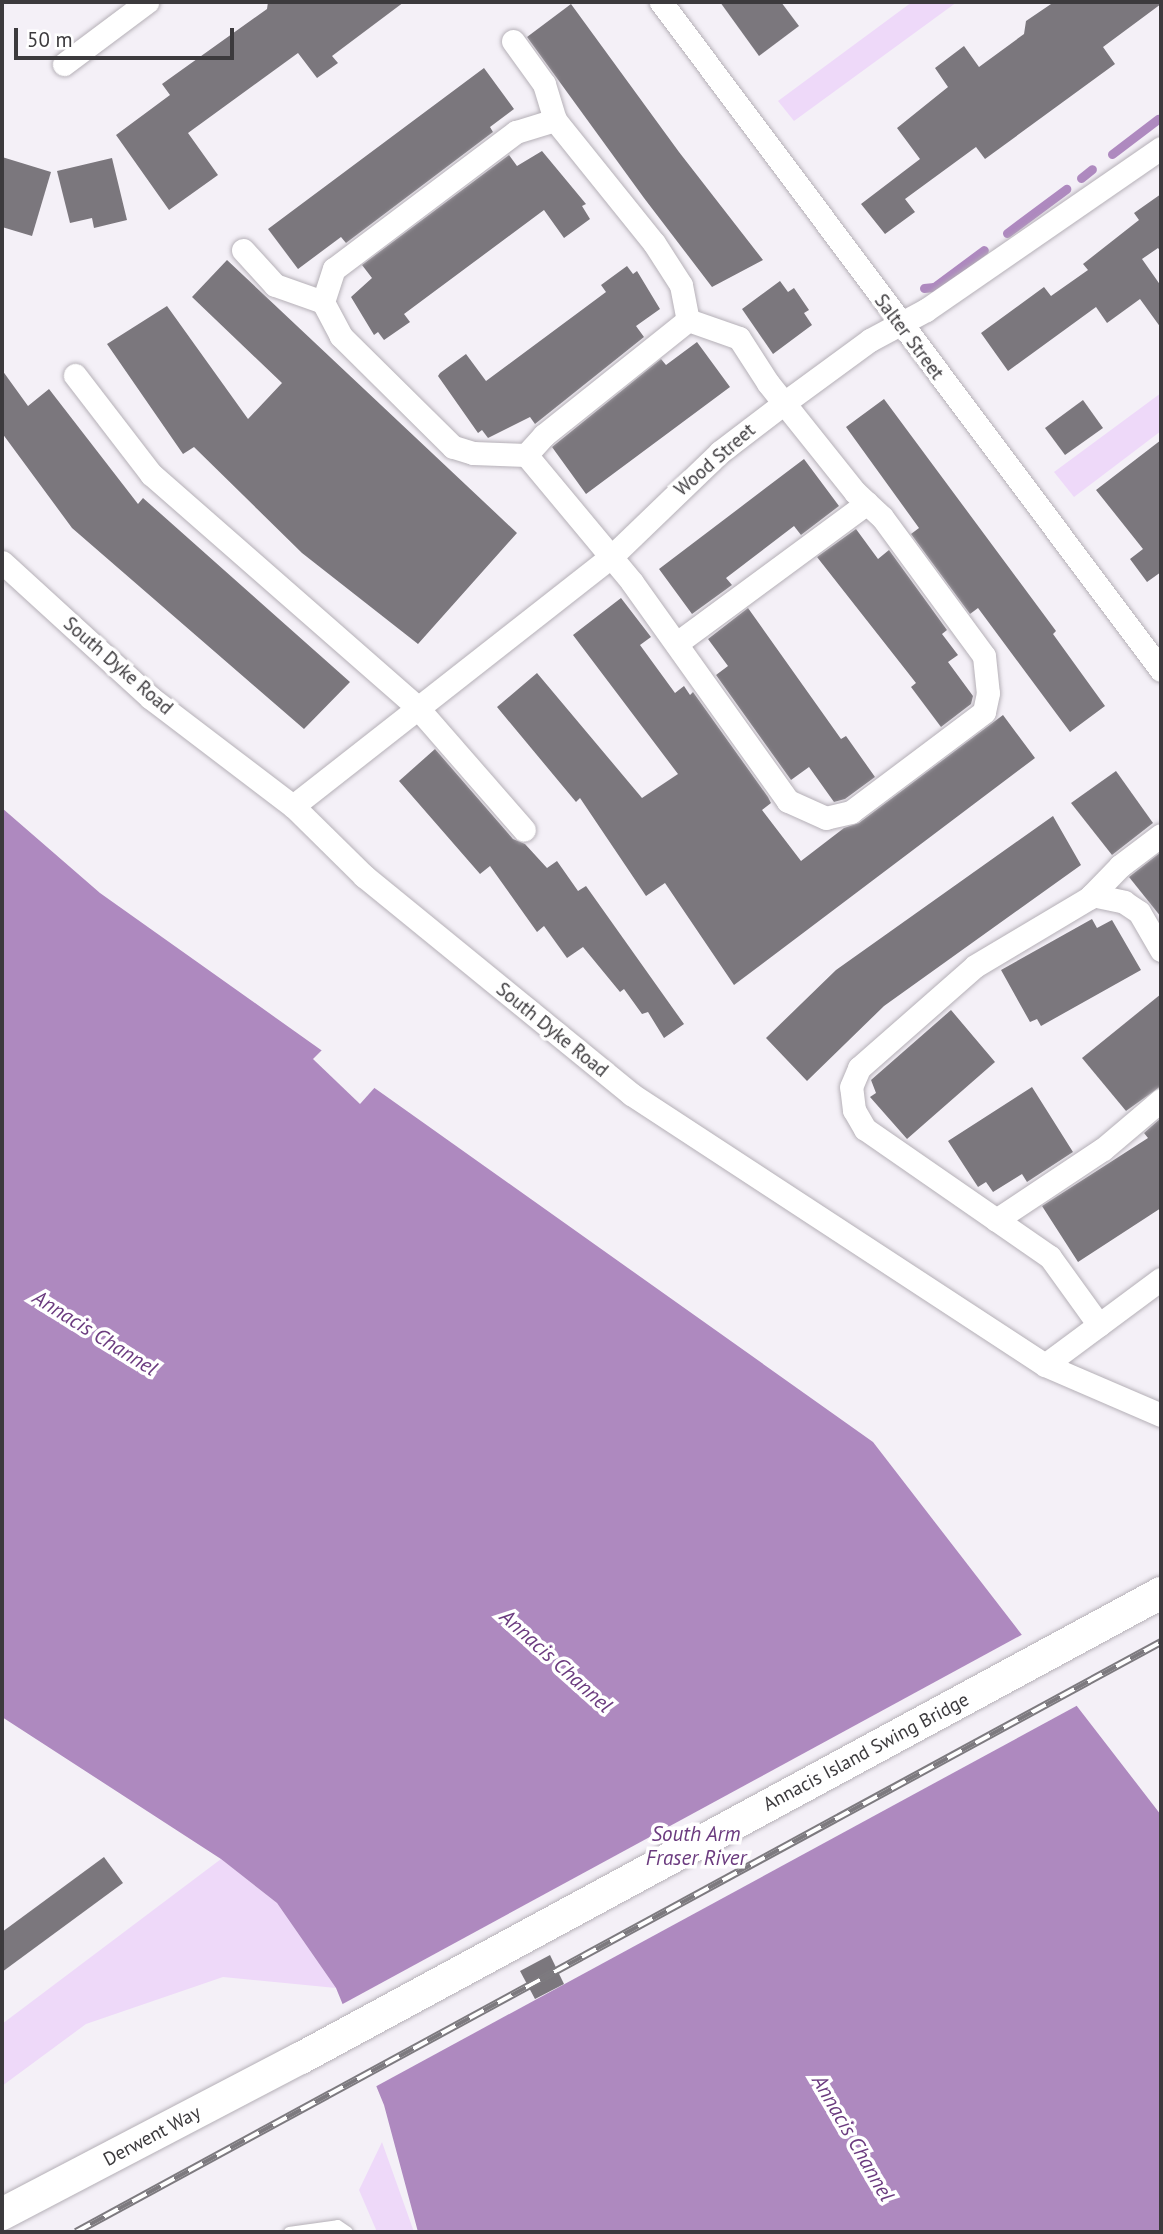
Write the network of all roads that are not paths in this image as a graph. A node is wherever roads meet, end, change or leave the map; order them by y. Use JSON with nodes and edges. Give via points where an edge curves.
{"nodes":[{"id":1,"x":147,"y":2,"type":"edge"},
{"id":2,"x":661,"y":2,"type":"edge"},
{"id":3,"x":513,"y":41,"type":"dead end"},
{"id":4,"x":64,"y":64,"type":"dead end"},
{"id":5,"x":555,"y":120,"type":"junction"},
{"id":6,"x":1161,"y":148,"type":"edge"},
{"id":7,"x":243,"y":250,"type":"dead end"},
{"id":8,"x":323,"y":302,"type":"junction"},
{"id":9,"x":688,"y":320,"type":"junction"},
{"id":10,"x":898,"y":323,"type":"junction"},
{"id":11,"x":75,"y":375,"type":"dead end"},
{"id":12,"x":784,"y":403,"type":"junction"},
{"id":13,"x":526,"y":455,"type":"junction"},
{"id":14,"x":867,"y":503,"type":"junction"},
{"id":15,"x":611,"y":556,"type":"junction"},
{"id":16,"x":2,"y":562,"type":"edge"},
{"id":17,"x":677,"y":643,"type":"junction"},
{"id":18,"x":1161,"y":670,"type":"edge"},
{"id":19,"x":416,"y":706,"type":"junction"},
{"id":20,"x":293,"y":806,"type":"junction"},
{"id":21,"x":524,"y":830,"type":"dead end"},
{"id":22,"x":1161,"y":835,"type":"edge"},
{"id":23,"x":1092,"y":895,"type":"junction"},
{"id":24,"x":1161,"y":950,"type":"edge"},
{"id":25,"x":1161,"y":1100,"type":"edge"},
{"id":26,"x":996,"y":1220,"type":"junction"},
{"id":27,"x":1161,"y":1279,"type":"edge"},
{"id":28,"x":1099,"y":1325,"type":"junction"},
{"id":29,"x":1045,"y":1365,"type":"junction"},
{"id":30,"x":1161,"y":1415,"type":"edge"},
{"id":31,"x":1161,"y":1593,"type":"edge"},
{"id":32,"x":301,"y":2058,"type":"joint"},
{"id":33,"x":2,"y":2214,"type":"edge"},
{"id":34,"x":289,"y":2232,"type":"edge"},
{"id":35,"x":348,"y":2232,"type":"edge"}],
"edges":[{"from":1,"to":4,"type":"street"},
{"from":2,"to":10,"type":"street","name":"Salter Street"},
{"from":3,"to":5,"type":"street","via":[[544,84]]},
{"from":5,"to":8,"type":"street","via":[[516,132],[334,269]]},
{"from":5,"to":9,"type":"street","via":[[654,243],[681,285]]},
{"from":6,"to":10,"type":"street","name":"Wood Street","via":[[926,310]]},
{"from":7,"to":8,"type":"street","via":[[275,285]]},
{"from":8,"to":13,"type":"street","via":[[341,336],[453,447],[473,453]]},
{"from":9,"to":12,"type":"street","via":[[739,338]]},
{"from":9,"to":13,"type":"street","via":[[544,435]]},
{"from":10,"to":12,"type":"street","name":"Wood Street"},
{"from":10,"to":18,"type":"street","name":"Salter Street"},
{"from":11,"to":19,"type":"street","via":[[150,474]]},
{"from":12,"to":14,"type":"street"},
{"from":12,"to":15,"type":"street","name":"Wood Street","via":[[720,452]]},
{"from":13,"to":15,"type":"street"},
{"from":14,"to":17,"type":"street"},
{"from":14,"to":17,"type":"street","via":[[984,656],[988,693],[984,712],[851,811],[826,818],[788,802],[687,664]]},
{"from":15,"to":17,"type":"street"},
{"from":15,"to":19,"type":"street","name":"Wood Street"},
{"from":16,"to":20,"type":"street","name":"South Dyke Road","via":[[151,698]]},
{"from":19,"to":20,"type":"street","name":"Wood Street"},
{"from":19,"to":21,"type":"street"},
{"from":20,"to":29,"type":"street","name":"South Dyke Road","via":[[364,876],[631,1094]]},
{"from":22,"to":23,"type":"street","via":[[1120,866]]},
{"from":23,"to":24,"type":"street","via":[[1124,902],[1139,912]]},
{"from":23,"to":26,"type":"street","via":[[975,966],[859,1068],[851,1087],[853,1110],[865,1129]]},
{"from":25,"to":26,"type":"street","via":[[1103,1149]]},
{"from":26,"to":28,"type":"street","via":[[1050,1257]]},
{"from":27,"to":28,"type":"street"},
{"from":28,"to":29,"type":"street"},
{"from":29,"to":30,"type":"street","name":"South Dyke Road"},
{"from":31,"to":32,"type":"main road","name":"Annacis Island Swing Bridge"},
{"from":32,"to":33,"type":"main road","name":"Derwent Way"},
{"from":34,"to":35,"type":"lane","via":[[338,2225]]}]}
